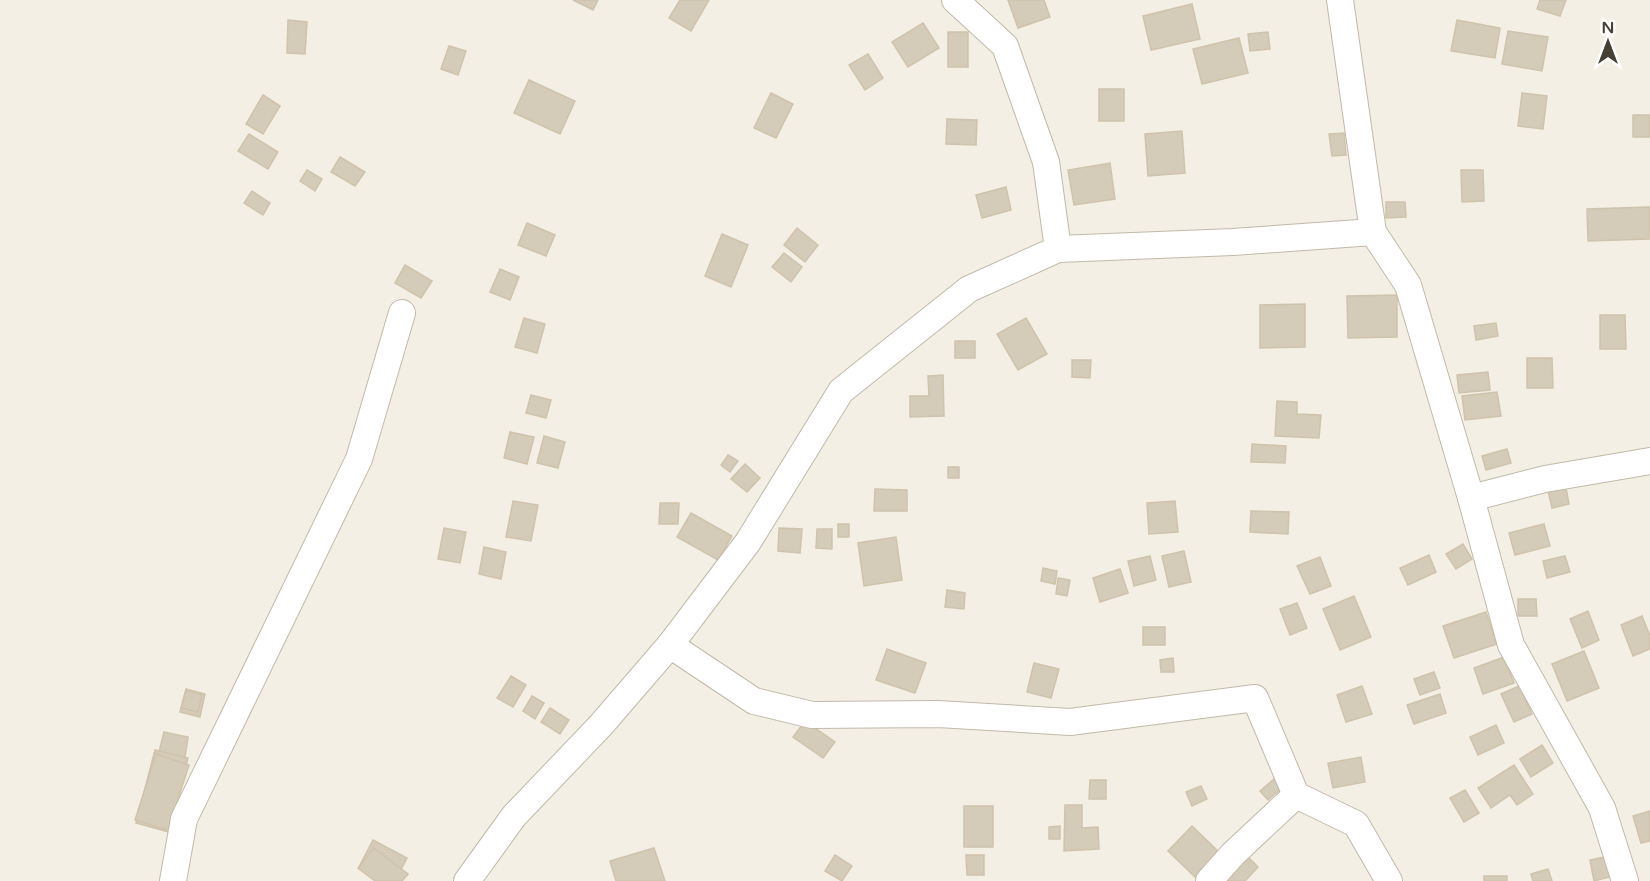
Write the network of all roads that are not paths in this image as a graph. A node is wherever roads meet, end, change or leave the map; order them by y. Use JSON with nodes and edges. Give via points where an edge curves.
{"nodes":[{"id":1,"x":955,"y":0,"type":"edge"},
{"id":2,"x":1340,"y":0,"type":"edge"},
{"id":3,"x":1373,"y":232,"type":"junction"},
{"id":4,"x":1058,"y":249,"type":"junction"},
{"id":5,"x":402,"y":313,"type":"dead end"},
{"id":6,"x":1650,"y":461,"type":"edge"},
{"id":7,"x":1471,"y":498,"type":"junction"},
{"id":8,"x":670,"y":645,"type":"junction"},
{"id":9,"x":1296,"y":795,"type":"junction"},
{"id":10,"x":172,"y":881,"type":"edge"},
{"id":11,"x":467,"y":881,"type":"edge"},
{"id":12,"x":1209,"y":881,"type":"edge"},
{"id":13,"x":1389,"y":881,"type":"edge"},
{"id":14,"x":1625,"y":881,"type":"edge"}],
"edges":[{"from":1,"to":4,"type":"street","via":[[1005,46],[1046,162]]},
{"from":2,"to":3,"type":"street"},
{"from":3,"to":4,"type":"street"},
{"from":3,"to":7,"type":"street","via":[[1408,285]]},
{"from":4,"to":8,"type":"street","via":[[969,289],[841,391],[748,542]]},
{"from":5,"to":10,"type":"street","via":[[359,459],[184,819]]},
{"from":6,"to":7,"type":"street","via":[[1545,479]]},
{"from":7,"to":14,"type":"street","via":[[1510,645],[1602,808]]},
{"from":8,"to":9,"type":"street","via":[[754,701],[812,715],[938,714],[1070,722],[1255,698]]},
{"from":8,"to":11,"type":"street","via":[[514,816]]},
{"from":9,"to":12,"type":"street"},
{"from":9,"to":13,"type":"street","via":[[1356,824]]}]}
